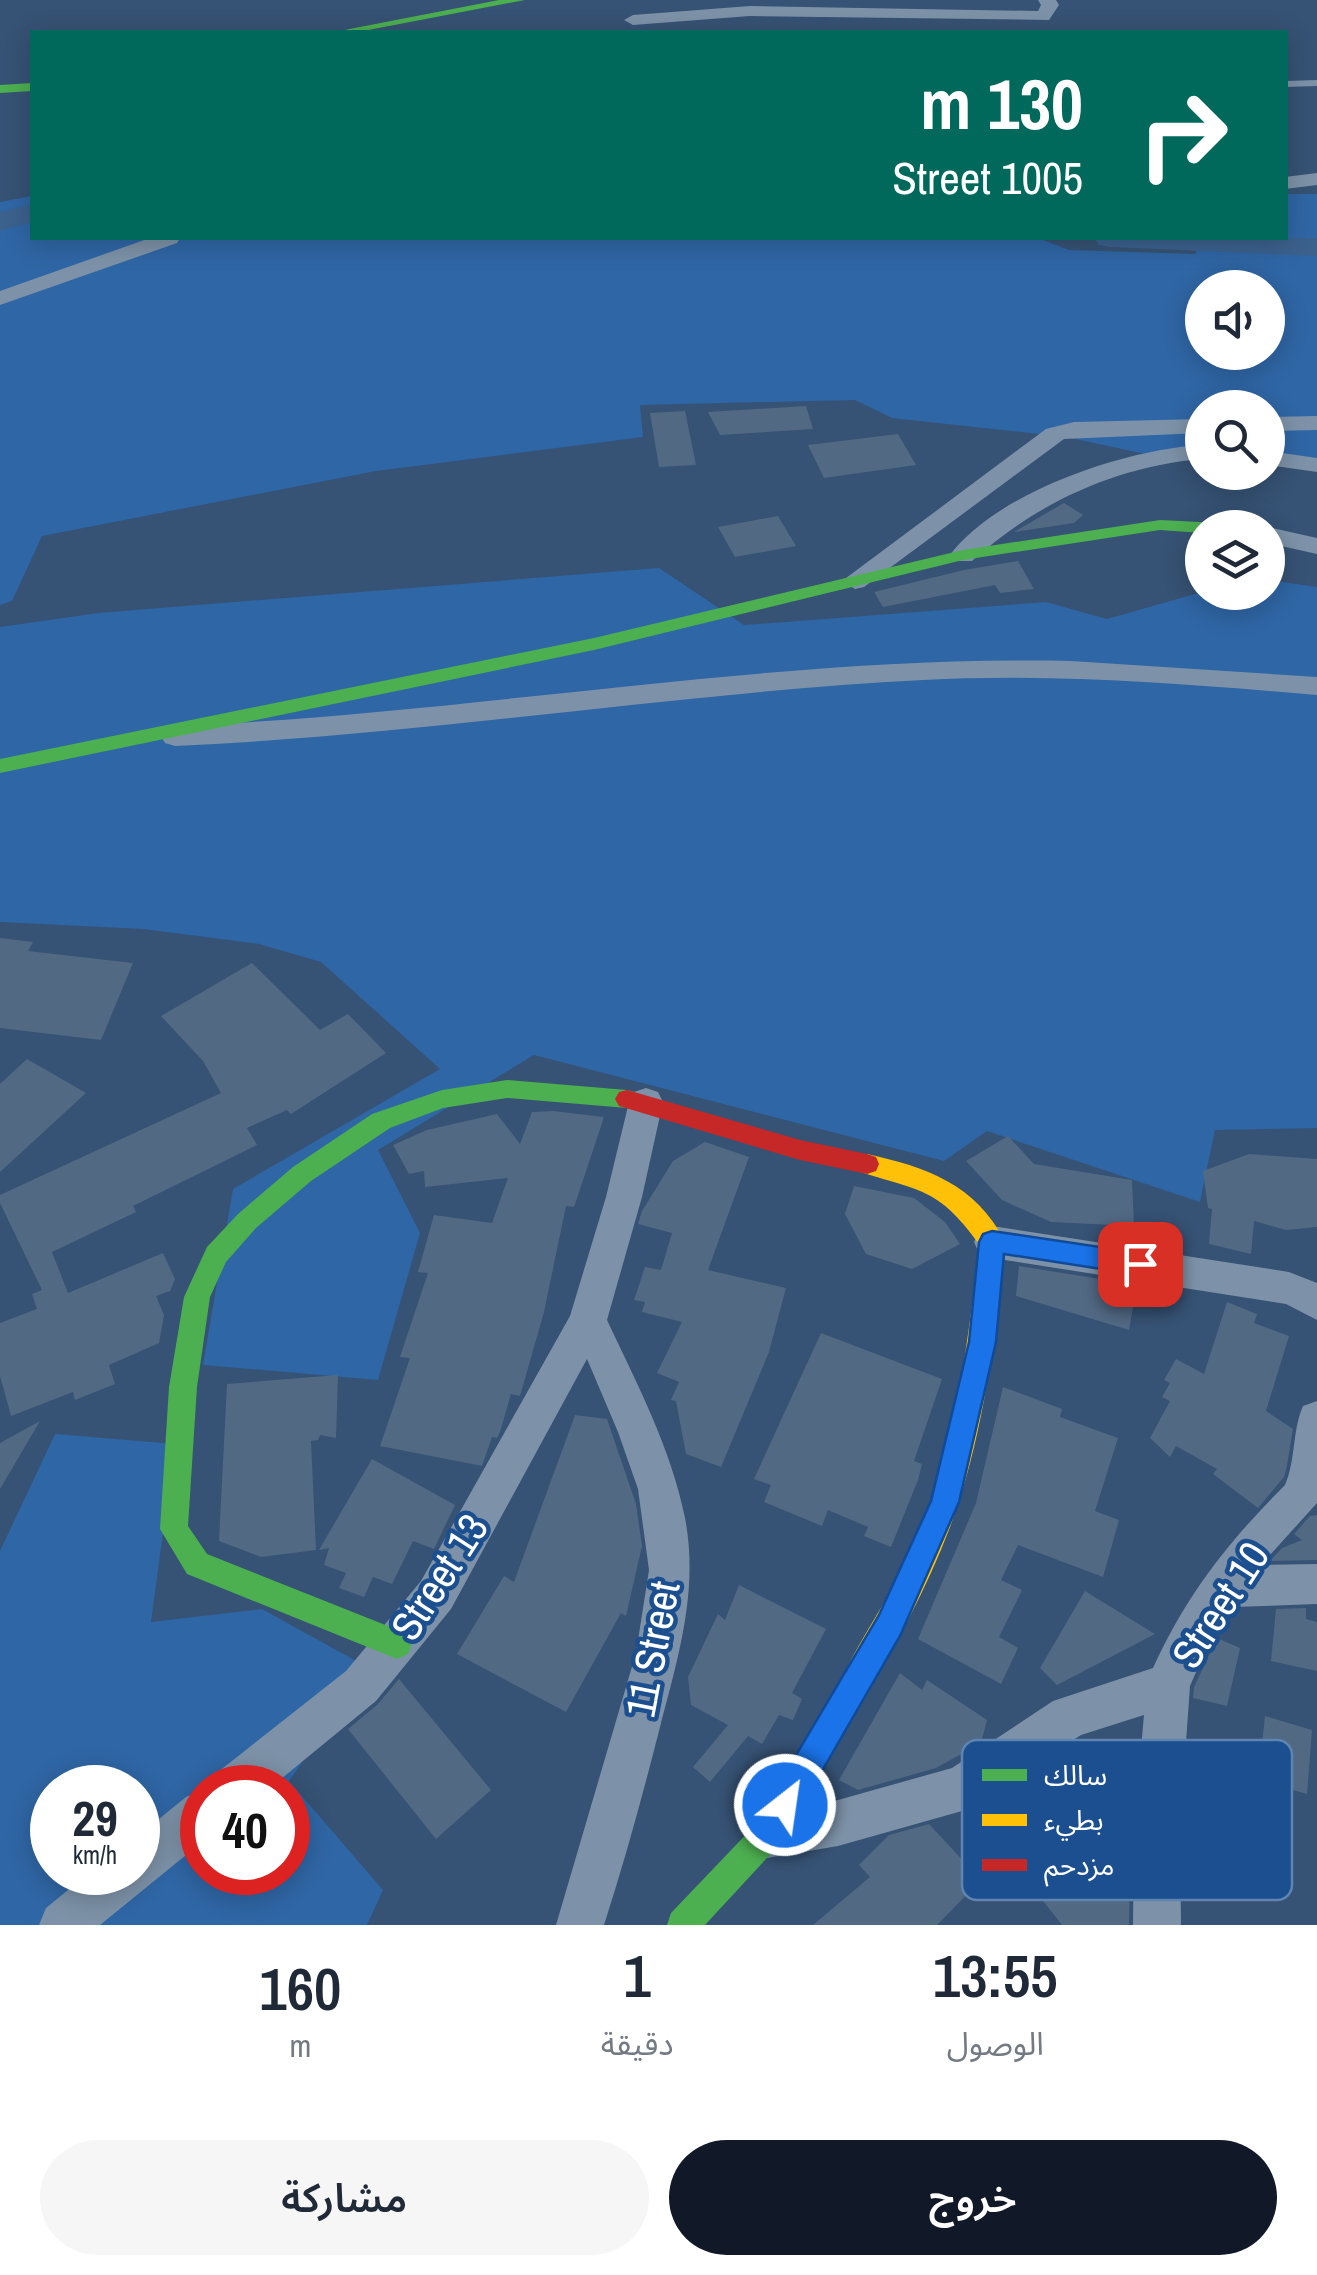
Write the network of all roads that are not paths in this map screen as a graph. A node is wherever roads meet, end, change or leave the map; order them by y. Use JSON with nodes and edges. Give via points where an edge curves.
{"nodes":[{"id":1,"x":519,"y":0,"type":"edge"},
{"id":2,"x":1046,"y":0,"type":"edge"},
{"id":3,"x":633,"y":20,"type":"dead end"},
{"id":4,"x":351,"y":30,"type":"edge"},
{"id":5,"x":1317,"y":83,"type":"edge"},
{"id":6,"x":1288,"y":84,"type":"edge"},
{"id":7,"x":30,"y":87,"type":"edge"},
{"id":8,"x":0,"y":89,"type":"edge"},
{"id":9,"x":1317,"y":179,"type":"edge"},
{"id":10,"x":1288,"y":182,"type":"edge"},
{"id":11,"x":163,"y":240,"type":"edge"},
{"id":12,"x":0,"y":298,"type":"edge"},
{"id":13,"x":1317,"y":423,"type":"edge"},
{"id":14,"x":1285,"y":424,"type":"edge"},
{"id":15,"x":1185,"y":426,"type":"edge"},
{"id":16,"x":1185,"y":453,"type":"edge"},
{"id":17,"x":1285,"y":460,"type":"edge"},
{"id":18,"x":1317,"y":465,"type":"edge"},
{"id":19,"x":1185,"y":527,"type":"edge"},
{"id":20,"x":1285,"y":539,"type":"edge"},
{"id":21,"x":1317,"y":546,"type":"edge"},
{"id":22,"x":963,"y":555,"type":"junction"},
{"id":23,"x":855,"y":581,"type":"junction"},
{"id":24,"x":1317,"y":686,"type":"edge"},
{"id":25,"x":132,"y":738,"type":"junction"},
{"id":26,"x":0,"y":766,"type":"edge"},
{"id":27,"x":646,"y":1102,"type":"junction"},
{"id":28,"x":992,"y":1242,"type":"junction"},
{"id":29,"x":1314,"y":1300,"type":"edge"},
{"id":30,"x":588,"y":1320,"type":"junction"},
{"id":31,"x":1317,"y":1418,"type":"edge"},
{"id":32,"x":1317,"y":1584,"type":"edge"},
{"id":33,"x":1225,"y":1586,"type":"junction"},
{"id":34,"x":397,"y":1644,"type":"junction"},
{"id":35,"x":1168,"y":1685,"type":"junction"},
{"id":36,"x":1034,"y":1740,"type":"edge"},
{"id":37,"x":1164,"y":1740,"type":"edge"},
{"id":38,"x":263,"y":1765,"type":"edge"},
{"id":39,"x":962,"y":1788,"type":"edge"},
{"id":40,"x":180,"y":1831,"type":"edge"},
{"id":41,"x":767,"y":1835,"type":"junction"},
{"id":42,"x":160,"y":1847,"type":"edge"},
{"id":43,"x":105,"y":1895,"type":"edge"},
{"id":44,"x":1156,"y":1900,"type":"edge"},
{"id":45,"x":80,"y":1921,"type":"edge"},
{"id":46,"x":580,"y":1925,"type":"edge"},
{"id":47,"x":683,"y":1925,"type":"edge"},
{"id":48,"x":1156,"y":1925,"type":"edge"}],
"edges":[{"from":1,"to":4,"type":"street"},
{"from":2,"to":3,"type":"street","via":[[1050,5],[1042,16],[750,11]]},
{"from":5,"to":6,"type":"lane"},
{"from":7,"to":8,"type":"street"},
{"from":9,"to":10,"type":"street"},
{"from":11,"to":12,"type":"street"},
{"from":13,"to":14,"type":"street"},
{"from":15,"to":23,"type":"street","via":[[1055,434]]},
{"from":16,"to":22,"type":"street","via":[[1120,465],[998,523]]},
{"from":17,"to":18,"type":"street"},
{"from":19,"to":22,"type":"street"},
{"from":20,"to":21,"type":"street"},
{"from":22,"to":23,"type":"street"},
{"from":23,"to":25,"type":"street","via":[[594,644]]},
{"from":24,"to":25,"type":"street","via":[[1140,671],[927,671],[375,726]]},
{"from":25,"to":26,"type":"street"},
{"from":27,"to":28,"type":"street","via":[[800,1150],[926,1177],[966,1205]]},
{"from":27,"to":30,"type":"street","name":"Street 13"},
{"from":27,"to":34,"type":"street","via":[[507,1089],[442,1098],[381,1121],[302,1174],[216,1255],[198,1297],[183,1387],[174,1529],[197,1564]]},
{"from":28,"to":29,"type":"street","via":[[1252,1281]]},
{"from":28,"to":41,"type":"street","via":[[982,1342],[945,1502],[890,1626]]},
{"from":30,"to":34,"type":"street","name":"Street 13","via":[[436,1595]]},
{"from":30,"to":46,"type":"street","name":"11 Street","via":[[632,1415],[659,1491],[670,1550],[663,1631],[607,1848]]},
{"from":31,"to":33,"type":"street","name":"Street 10","via":[[1310,1474],[1299,1498],[1246,1552]]},
{"from":32,"to":33,"type":"street"},
{"from":33,"to":35,"type":"street","name":"Street 10","via":[[1192,1632]]},
{"from":34,"to":38,"type":"street","name":"Street 13","via":[[361,1686]]},
{"from":35,"to":36,"type":"street","via":[[1069,1717]]},
{"from":35,"to":37,"type":"street","name":"Street 10"},
{"from":39,"to":41,"type":"street"},
{"from":40,"to":42,"type":"street"},
{"from":41,"to":47,"type":"street"},
{"from":43,"to":45,"type":"street"},
{"from":44,"to":48,"type":"street","name":"Street 10"}]}
